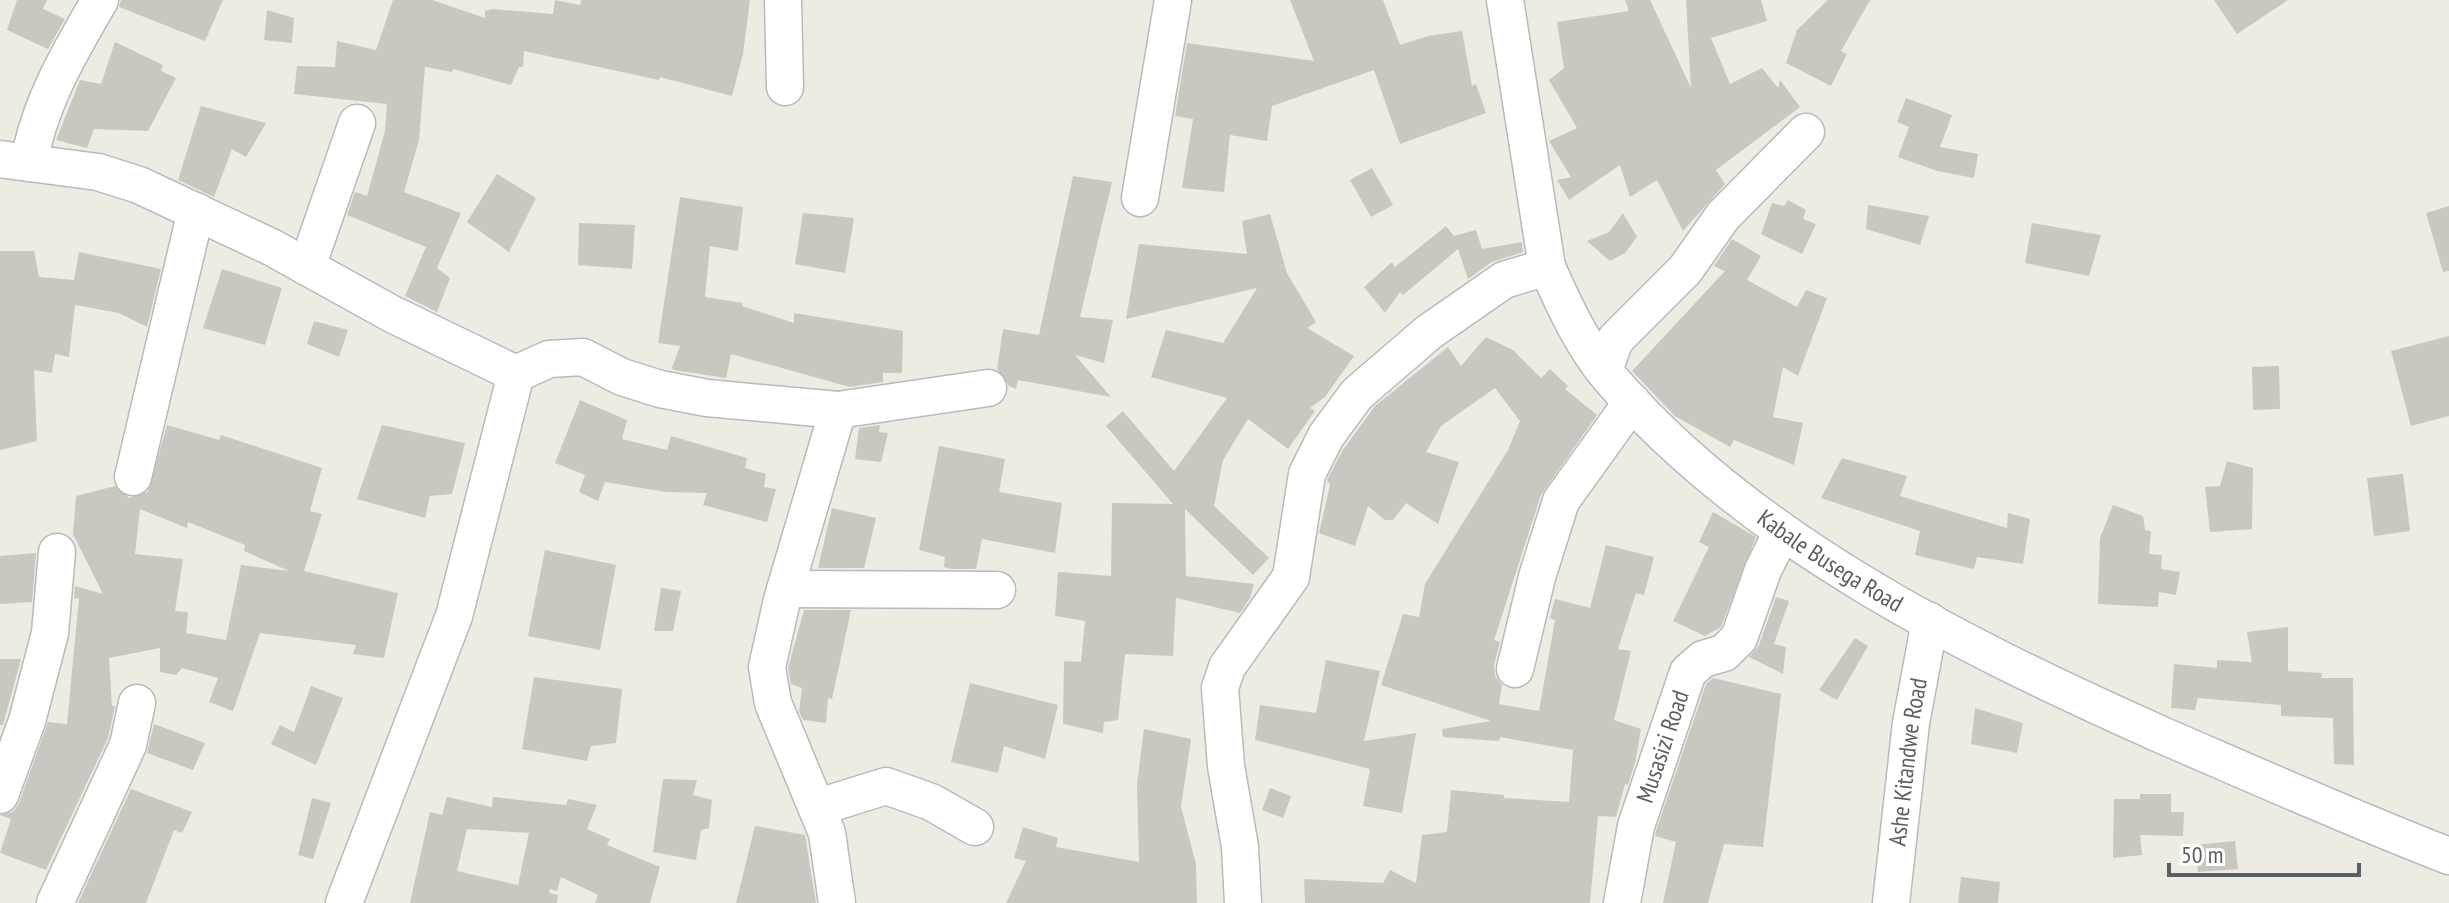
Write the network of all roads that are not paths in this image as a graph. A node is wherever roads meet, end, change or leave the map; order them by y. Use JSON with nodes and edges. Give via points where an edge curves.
{"nodes":[{"id":1,"x":100,"y":0,"type":"edge"},
{"id":2,"x":783,"y":0,"type":"edge"},
{"id":3,"x":1173,"y":0,"type":"edge"},
{"id":4,"x":1505,"y":0,"type":"edge"},
{"id":5,"x":785,"y":87,"type":"dead end"},
{"id":6,"x":357,"y":123,"type":"dead end"},
{"id":7,"x":1806,"y":132,"type":"dead end"},
{"id":8,"x":15,"y":161,"type":"edge"},
{"id":9,"x":1140,"y":198,"type":"dead end"},
{"id":10,"x":196,"y":211,"type":"junction"},
{"id":11,"x":307,"y":267,"type":"junction"},
{"id":12,"x":1547,"y":267,"type":"junction"},
{"id":13,"x":1604,"y":370,"type":"junction"},
{"id":14,"x":516,"y":374,"type":"junction"},
{"id":15,"x":988,"y":388,"type":"dead end"},
{"id":16,"x":1632,"y":402,"type":"junction"},
{"id":17,"x":838,"y":410,"type":"junction"},
{"id":18,"x":133,"y":477,"type":"dead end"},
{"id":19,"x":1782,"y":532,"type":"junction"},
{"id":20,"x":57,"y":552,"type":"dead end"},
{"id":21,"x":785,"y":589,"type":"junction"},
{"id":22,"x":997,"y":590,"type":"dead end"},
{"id":23,"x":1930,"y":621,"type":"junction"},
{"id":24,"x":1515,"y":669,"type":"dead end"},
{"id":25,"x":137,"y":703,"type":"dead end"},
{"id":26,"x":0,"y":795,"type":"edge"},
{"id":27,"x":819,"y":807,"type":"junction"},
{"id":28,"x":975,"y":827,"type":"dead end"},
{"id":29,"x":2449,"y":856,"type":"edge"},
{"id":30,"x":55,"y":903,"type":"edge"},
{"id":31,"x":344,"y":903,"type":"edge"},
{"id":32,"x":837,"y":903,"type":"edge"},
{"id":33,"x":1243,"y":903,"type":"edge"},
{"id":34,"x":1622,"y":903,"type":"edge"},
{"id":35,"x":1891,"y":903,"type":"edge"}],
"edges":[{"from":1,"to":8,"type":"street"},
{"from":2,"to":5,"type":"street"},
{"from":3,"to":9,"type":"street"},
{"from":4,"to":12,"type":"street","name":"Kabale Busega Road"},
{"from":6,"to":11,"type":"street"},
{"from":7,"to":13,"type":"street","via":[[1723,216],[1685,270],[1615,340]]},
{"from":8,"to":10,"type":"street","via":[[98,172]]},
{"from":10,"to":11,"type":"street"},
{"from":10,"to":18,"type":"street"},
{"from":11,"to":14,"type":"street"},
{"from":12,"to":13,"type":"street","name":"Kabale Busega Road"},
{"from":12,"to":33,"type":"street","via":[[1504,280],[1429,332],[1357,394],[1326,436],[1307,474],[1291,577],[1227,667],[1220,688]]},
{"from":13,"to":16,"type":"street","name":"Kabale Busega Road"},
{"from":14,"to":17,"type":"street","via":[[549,359],[583,357],[660,389]]},
{"from":14,"to":31,"type":"street","via":[[454,616]]},
{"from":15,"to":17,"type":"street"},
{"from":16,"to":19,"type":"street","name":"Kabale Busega Road","via":[[1685,455]]},
{"from":16,"to":24,"type":"street","via":[[1561,501]]},
{"from":17,"to":21,"type":"street"},
{"from":19,"to":23,"type":"street","name":"Kabale Busega Road"},
{"from":19,"to":34,"type":"street","name":"Musasizi Road","via":[[1739,638],[1724,653],[1703,659],[1688,672],[1636,826]]},
{"from":20,"to":26,"type":"street","via":[[50,633]]},
{"from":21,"to":22,"type":"street"},
{"from":21,"to":27,"type":"street","via":[[767,679]]},
{"from":23,"to":29,"type":"street","name":"Kabale Busega Road","via":[[2045,683]]},
{"from":23,"to":35,"type":"street","name":"Ashe Kitandwe Road","via":[[1911,723]]},
{"from":25,"to":30,"type":"street","via":[[128,745]]},
{"from":27,"to":28,"type":"street","via":[[886,786],[931,802]]},
{"from":27,"to":32,"type":"street"}]}
